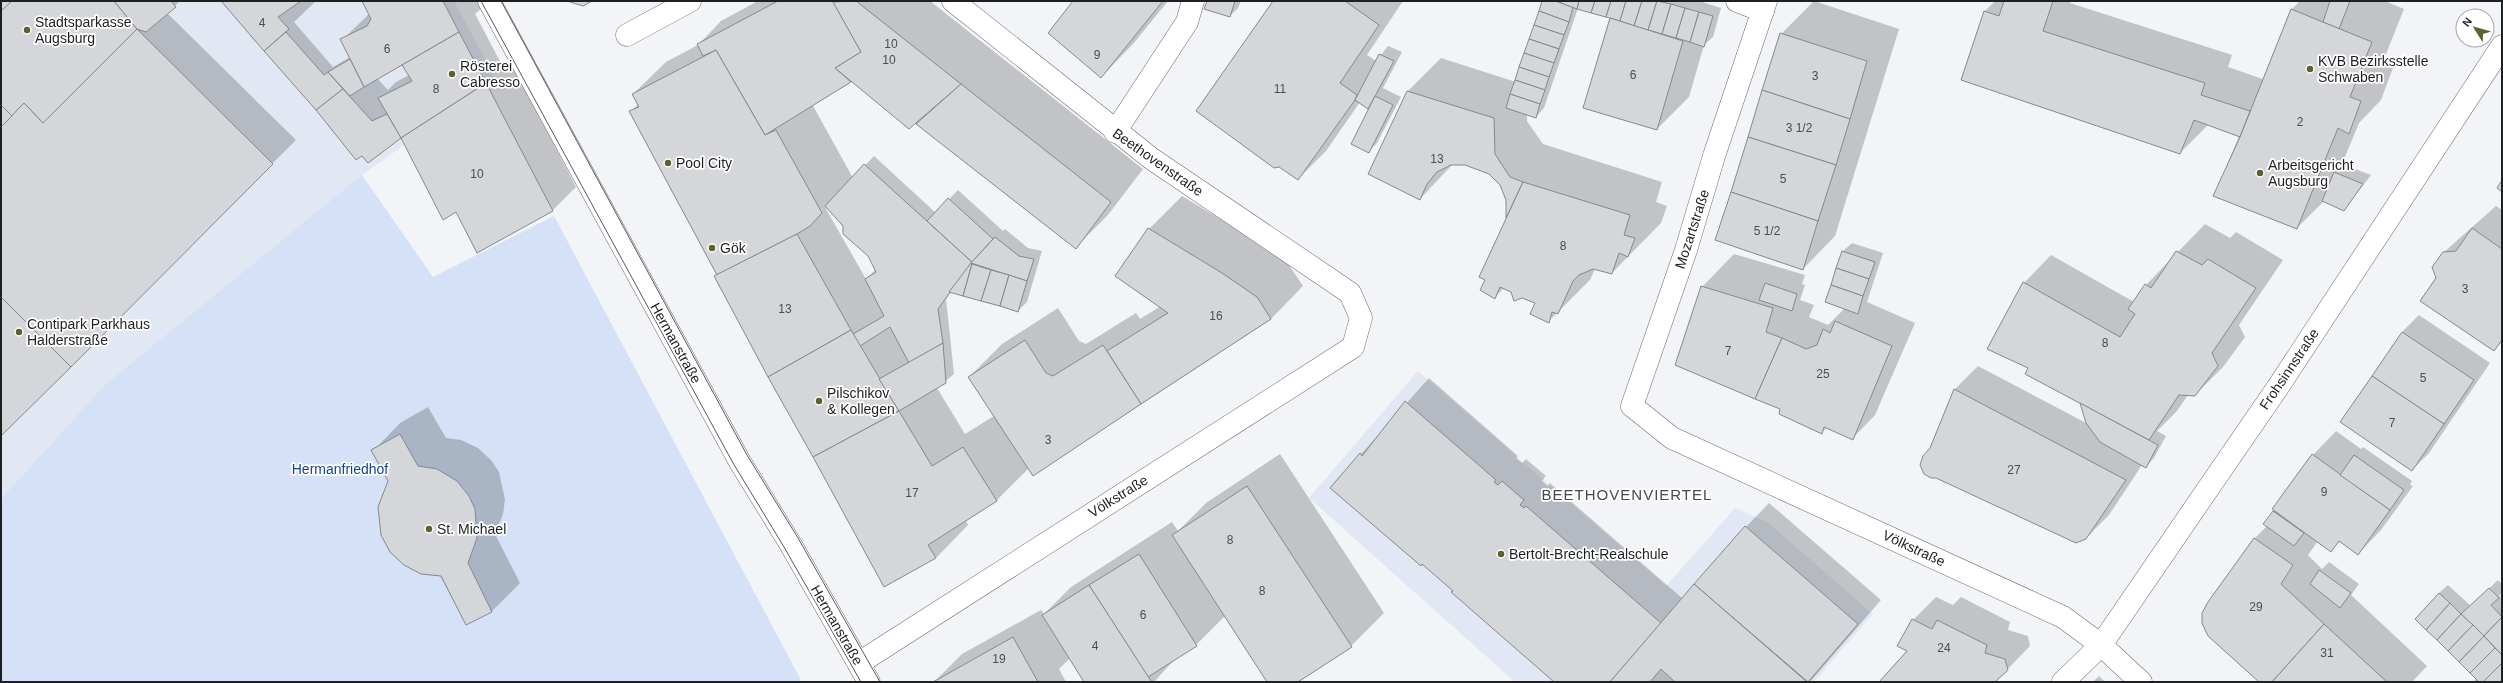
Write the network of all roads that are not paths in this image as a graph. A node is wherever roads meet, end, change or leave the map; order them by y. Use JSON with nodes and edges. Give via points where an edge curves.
{"nodes":[{"id":1,"x":489,"y":1,"type":"edge"},
{"id":2,"x":690,"y":1,"type":"edge"},
{"id":3,"x":953,"y":1,"type":"edge"},
{"id":4,"x":1193,"y":1,"type":"edge"},
{"id":5,"x":1737,"y":1,"type":"edge"},
{"id":6,"x":1764,"y":6,"type":"edge"},
{"id":7,"x":626,"y":35,"type":"dead end"},
{"id":8,"x":2502,"y":46,"type":"edge"},
{"id":9,"x":1115,"y":132,"type":"junction"},
{"id":10,"x":1361,"y":318,"type":"joint"},
{"id":11,"x":1672,"y":438,"type":"joint"},
{"id":12,"x":2101,"y":645,"type":"junction"},
{"id":13,"x":859,"y":663,"type":"junction"},
{"id":14,"x":869,"y":682,"type":"edge"},
{"id":15,"x":2063,"y":682,"type":"edge"},
{"id":16,"x":2141,"y":682,"type":"edge"}],
"edges":[{"from":1,"to":13,"type":"street","name":"Hermanstraße","via":[[740,462]]},
{"from":2,"to":7,"type":"street"},
{"from":3,"to":9,"type":"street","name":"Beethovenstraße"},
{"from":4,"to":9,"type":"street","via":[[1187,22]]},
{"from":5,"to":6,"type":"street"},
{"from":6,"to":11,"type":"street","name":"Mozartstraße","via":[[1686,250],[1632,406]]},
{"from":8,"to":12,"type":"street","name":"Frohsinnstraße","via":[[2278,387]]},
{"from":9,"to":10,"type":"street","name":"Beethovenstraße","via":[[1350,293]]},
{"from":10,"to":13,"type":"street","name":"Völkstraße","via":[[1353,347]]},
{"from":11,"to":12,"type":"street","name":"Völkstraße","via":[[2063,617]]},
{"from":12,"to":15,"type":"street","name":"Frohsinnstraße"},
{"from":12,"to":16,"type":"street","name":"Völkstraße"},
{"from":13,"to":14,"type":"street","name":"Hermanstraße"}]}
